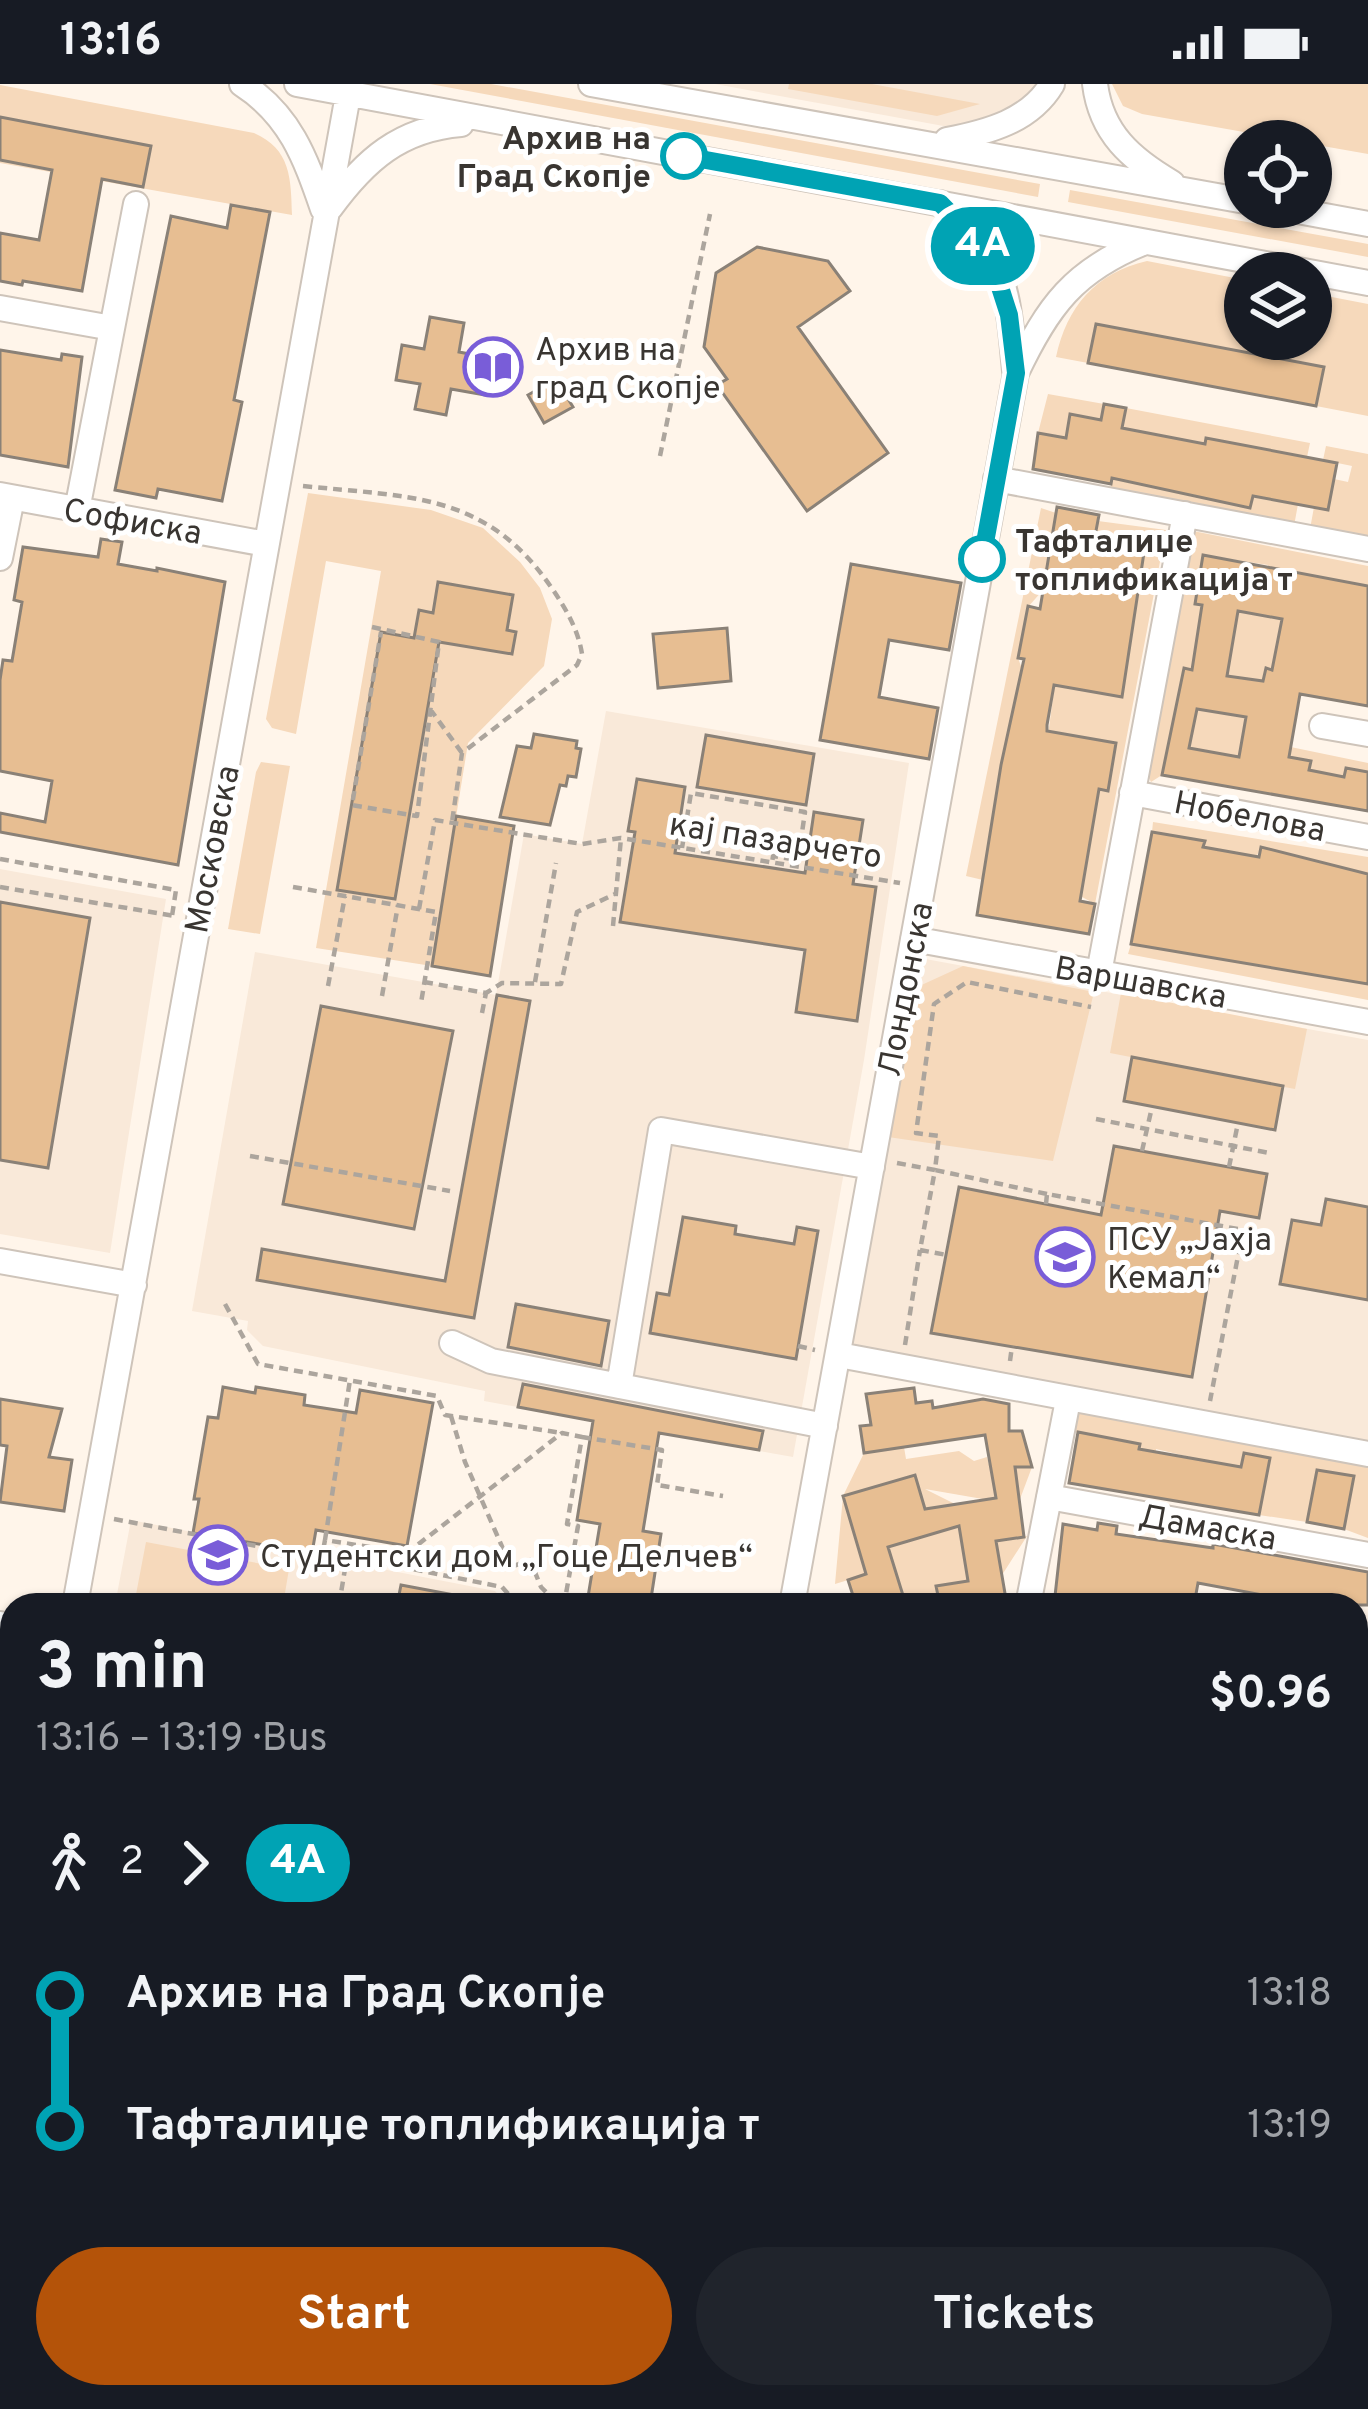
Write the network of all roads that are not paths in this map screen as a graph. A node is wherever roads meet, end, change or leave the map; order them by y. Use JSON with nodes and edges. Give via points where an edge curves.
{"nodes":[{"id":1,"x":242,"y":84,"type":"edge"},
{"id":2,"x":298,"y":84,"type":"edge"},
{"id":3,"x":591,"y":84,"type":"edge"},
{"id":4,"x":1052,"y":84,"type":"edge"},
{"id":5,"x":1095,"y":84,"type":"edge"},
{"id":6,"x":349,"y":89,"type":"edge"},
{"id":7,"x":505,"y":123,"type":"junction"},
{"id":8,"x":932,"y":143,"type":"junction"},
{"id":9,"x":1185,"y":190,"type":"junction"},
{"id":10,"x":1224,"y":197,"type":"edge"},
{"id":11,"x":940,"y":203,"type":"junction"},
{"id":12,"x":136,"y":204,"type":"dead end"},
{"id":13,"x":325,"y":215,"type":"junction"},
{"id":14,"x":1332,"y":217,"type":"edge"},
{"id":15,"x":1368,"y":224,"type":"edge"},
{"id":16,"x":1145,"y":242,"type":"junction"},
{"id":17,"x":1368,"y":283,"type":"edge"},
{"id":18,"x":0,"y":308,"type":"edge"},
{"id":19,"x":112,"y":328,"type":"junction"},
{"id":20,"x":1016,"y":373,"type":"junction"},
{"id":21,"x":996,"y":478,"type":"junction"},
{"id":22,"x":6,"y":497,"type":"edge"},
{"id":23,"x":77,"y":510,"type":"junction"},
{"id":24,"x":1185,"y":514,"type":"junction"},
{"id":25,"x":266,"y":544,"type":"junction"},
{"id":26,"x":1368,"y":549,"type":"edge"},
{"id":27,"x":0,"y":558,"type":"edge"},
{"id":28,"x":1322,"y":726,"type":"dead end"},
{"id":29,"x":1368,"y":734,"type":"edge"},
{"id":30,"x":1132,"y":794,"type":"junction"},
{"id":31,"x":1368,"y":838,"type":"edge"},
{"id":32,"x":913,"y":939,"type":"junction"},
{"id":33,"x":1099,"y":973,"type":"junction"},
{"id":34,"x":1368,"y":1022,"type":"edge"},
{"id":35,"x":873,"y":1163,"type":"junction"},
{"id":36,"x":0,"y":1261,"type":"edge"},
{"id":37,"x":134,"y":1285,"type":"junction"},
{"id":38,"x":452,"y":1343,"type":"dead end"},
{"id":39,"x":838,"y":1354,"type":"junction"},
{"id":40,"x":619,"y":1386,"type":"junction"},
{"id":41,"x":1068,"y":1400,"type":"junction"},
{"id":42,"x":825,"y":1426,"type":"junction"},
{"id":43,"x":1368,"y":1454,"type":"edge"},
{"id":44,"x":1049,"y":1497,"type":"junction"},
{"id":45,"x":1368,"y":1555,"type":"edge"},
{"id":46,"x":77,"y":1593,"type":"edge"},
{"id":47,"x":794,"y":1593,"type":"edge"},
{"id":48,"x":1030,"y":1593,"type":"edge"}],
"edges":[{"from":1,"to":13,"type":"street","via":[[288,124]]},
{"from":2,"to":6,"type":"street"},
{"from":3,"to":8,"type":"street"},
{"from":4,"to":8,"type":"street","via":[[1016,119]]},
{"from":5,"to":9,"type":"street","via":[[1120,145]]},
{"from":6,"to":7,"type":"street"},
{"from":6,"to":13,"type":"street","name":"Московска"},
{"from":7,"to":11,"type":"street"},
{"from":7,"to":13,"type":"street","via":[[407,135],[365,165]]},
{"from":8,"to":9,"type":"street"},
{"from":9,"to":10,"type":"street"},
{"from":11,"to":16,"type":"street"},
{"from":11,"to":20,"type":"street","name":"Лондонска","via":[[997,268]]},
{"from":12,"to":19,"type":"street"},
{"from":13,"to":25,"type":"street","name":"Московска"},
{"from":14,"to":15,"type":"street"},
{"from":16,"to":17,"type":"street"},
{"from":16,"to":20,"type":"street","name":"Лондонска","via":[[1061,294]]},
{"from":18,"to":19,"type":"street"},
{"from":19,"to":23,"type":"street"},
{"from":20,"to":21,"type":"street","name":"Лондонска"},
{"from":21,"to":24,"type":"street"},
{"from":21,"to":32,"type":"street","name":"Лондонска"},
{"from":22,"to":23,"type":"street","name":"Софиска"},
{"from":22,"to":27,"type":"street"},
{"from":23,"to":25,"type":"street","name":"Софиска"},
{"from":24,"to":26,"type":"street"},
{"from":24,"to":30,"type":"street","name":"Нобелова"},
{"from":25,"to":37,"type":"street","name":"Московска"},
{"from":28,"to":29,"type":"street"},
{"from":30,"to":31,"type":"street","name":"Нобелова"},
{"from":30,"to":33,"type":"street","name":"Нобелова"},
{"from":32,"to":33,"type":"street","name":"Варшавска"},
{"from":32,"to":35,"type":"street","name":"Лондонска"},
{"from":33,"to":34,"type":"street","name":"Варшавска"},
{"from":35,"to":39,"type":"street","name":"Лондонска"},
{"from":35,"to":40,"type":"street","via":[[661,1130]]},
{"from":36,"to":37,"type":"street"},
{"from":37,"to":46,"type":"street","name":"Московска"},
{"from":38,"to":40,"type":"street","via":[[491,1360]]},
{"from":39,"to":41,"type":"street"},
{"from":39,"to":42,"type":"street","name":"Лондонска"},
{"from":40,"to":42,"type":"street"},
{"from":41,"to":43,"type":"street"},
{"from":41,"to":44,"type":"street"},
{"from":42,"to":47,"type":"street","name":"Лондонска"},
{"from":44,"to":45,"type":"street","name":"Дамаска"},
{"from":44,"to":48,"type":"street"}]}
